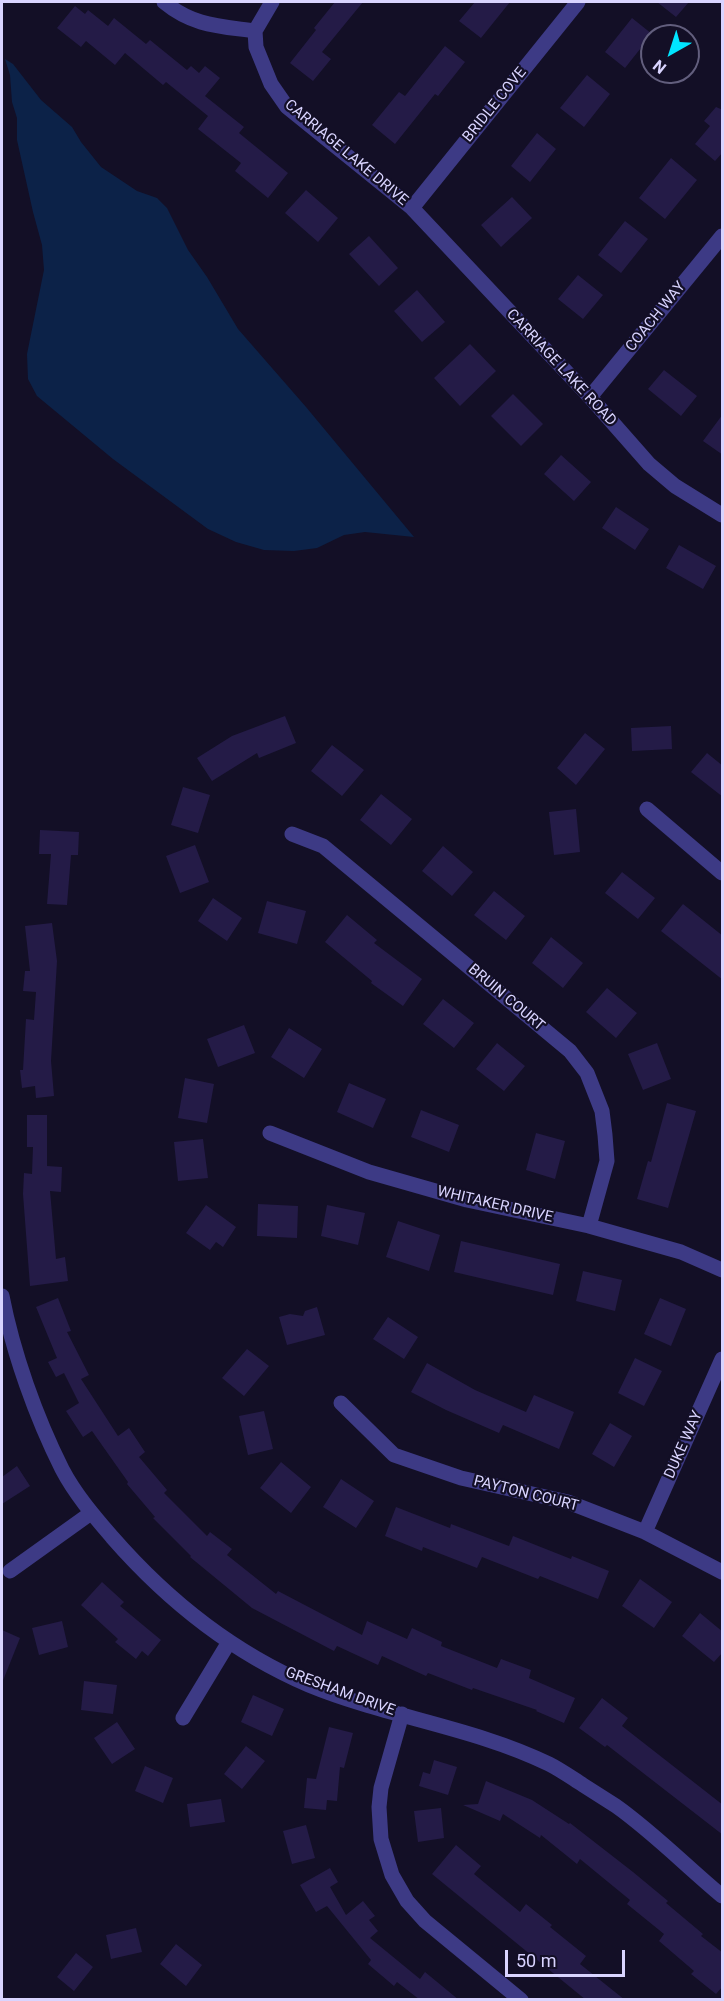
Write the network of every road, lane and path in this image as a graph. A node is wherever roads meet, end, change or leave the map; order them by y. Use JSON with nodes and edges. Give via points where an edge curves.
{"nodes":[{"id":1,"x":164,"y":2,"type":"edge"},
{"id":2,"x":272,"y":2,"type":"edge"},
{"id":3,"x":578,"y":2,"type":"edge"},
{"id":4,"x":255,"y":31,"type":"junction"},
{"id":5,"x":412,"y":208,"type":"junction"},
{"id":6,"x":723,"y":236,"type":"edge"},
{"id":7,"x":590,"y":397,"type":"junction"},
{"id":8,"x":723,"y":514,"type":"edge"},
{"id":9,"x":647,"y":809,"type":"dead end"},
{"id":10,"x":292,"y":834,"type":"dead end"},
{"id":11,"x":723,"y":873,"type":"edge"},
{"id":12,"x":270,"y":1133,"type":"dead end"},
{"id":13,"x":589,"y":1226,"type":"junction"},
{"id":14,"x":723,"y":1270,"type":"edge"},
{"id":15,"x":2,"y":1296,"type":"edge"},
{"id":16,"x":723,"y":1359,"type":"edge"},
{"id":17,"x":341,"y":1403,"type":"dead end"},
{"id":18,"x":91,"y":1513,"type":"junction"},
{"id":19,"x":645,"y":1532,"type":"junction"},
{"id":20,"x":10,"y":1571,"type":"dead end"},
{"id":21,"x":723,"y":1572,"type":"edge"},
{"id":22,"x":229,"y":1642,"type":"junction"},
{"id":23,"x":402,"y":1714,"type":"junction"},
{"id":24,"x":183,"y":1718,"type":"dead end"},
{"id":25,"x":723,"y":1896,"type":"edge"},
{"id":26,"x":521,"y":2000,"type":"edge"}],
"edges":[{"from":1,"to":4,"type":"street","via":[[197,22]]},
{"from":2,"to":4,"type":"street"},
{"from":3,"to":5,"type":"street","name":"BRIDLE COVE"},
{"from":4,"to":5,"type":"street","name":"CARRIAGE LAKE DRIVE","via":[[256,47],[271,84],[287,107]]},
{"from":5,"to":7,"type":"street","name":"CARRIAGE LAKE ROAD"},
{"from":6,"to":7,"type":"street","name":"COACH WAY"},
{"from":7,"to":8,"type":"street","name":"CARRIAGE LAKE ROAD","via":[[649,464],[675,486]]},
{"from":9,"to":11,"type":"street"},
{"from":10,"to":13,"type":"street","name":"BRUIN COURT","via":[[323,846],[570,1051],[587,1073],[603,1111],[607,1161]]},
{"from":12,"to":13,"type":"street","name":"WHITAKER DRIVE","via":[[369,1172],[467,1200]]},
{"from":13,"to":14,"type":"street","name":"WHITAKER DRIVE","via":[[681,1252]]},
{"from":15,"to":18,"type":"street","name":"GRESHAM DRIVE","via":[[28,1391],[63,1470]]},
{"from":16,"to":19,"type":"street","name":"DUKE WAY"},
{"from":17,"to":19,"type":"street","name":"PAYTON COURT","via":[[394,1455],[461,1478],[568,1502]]},
{"from":18,"to":20,"type":"street"},
{"from":18,"to":22,"type":"street","name":"GRESHAM DRIVE","via":[[138,1567]]},
{"from":19,"to":21,"type":"street","name":"PAYTON COURT"},
{"from":22,"to":23,"type":"street","name":"GRESHAM DRIVE","via":[[310,1685]]},
{"from":22,"to":24,"type":"street"},
{"from":23,"to":25,"type":"street","name":"GRESHAM DRIVE","via":[[503,1745],[551,1765],[618,1808]]},
{"from":23,"to":26,"type":"street","via":[[379,1808],[381,1839],[392,1875],[425,1922]]}]}
